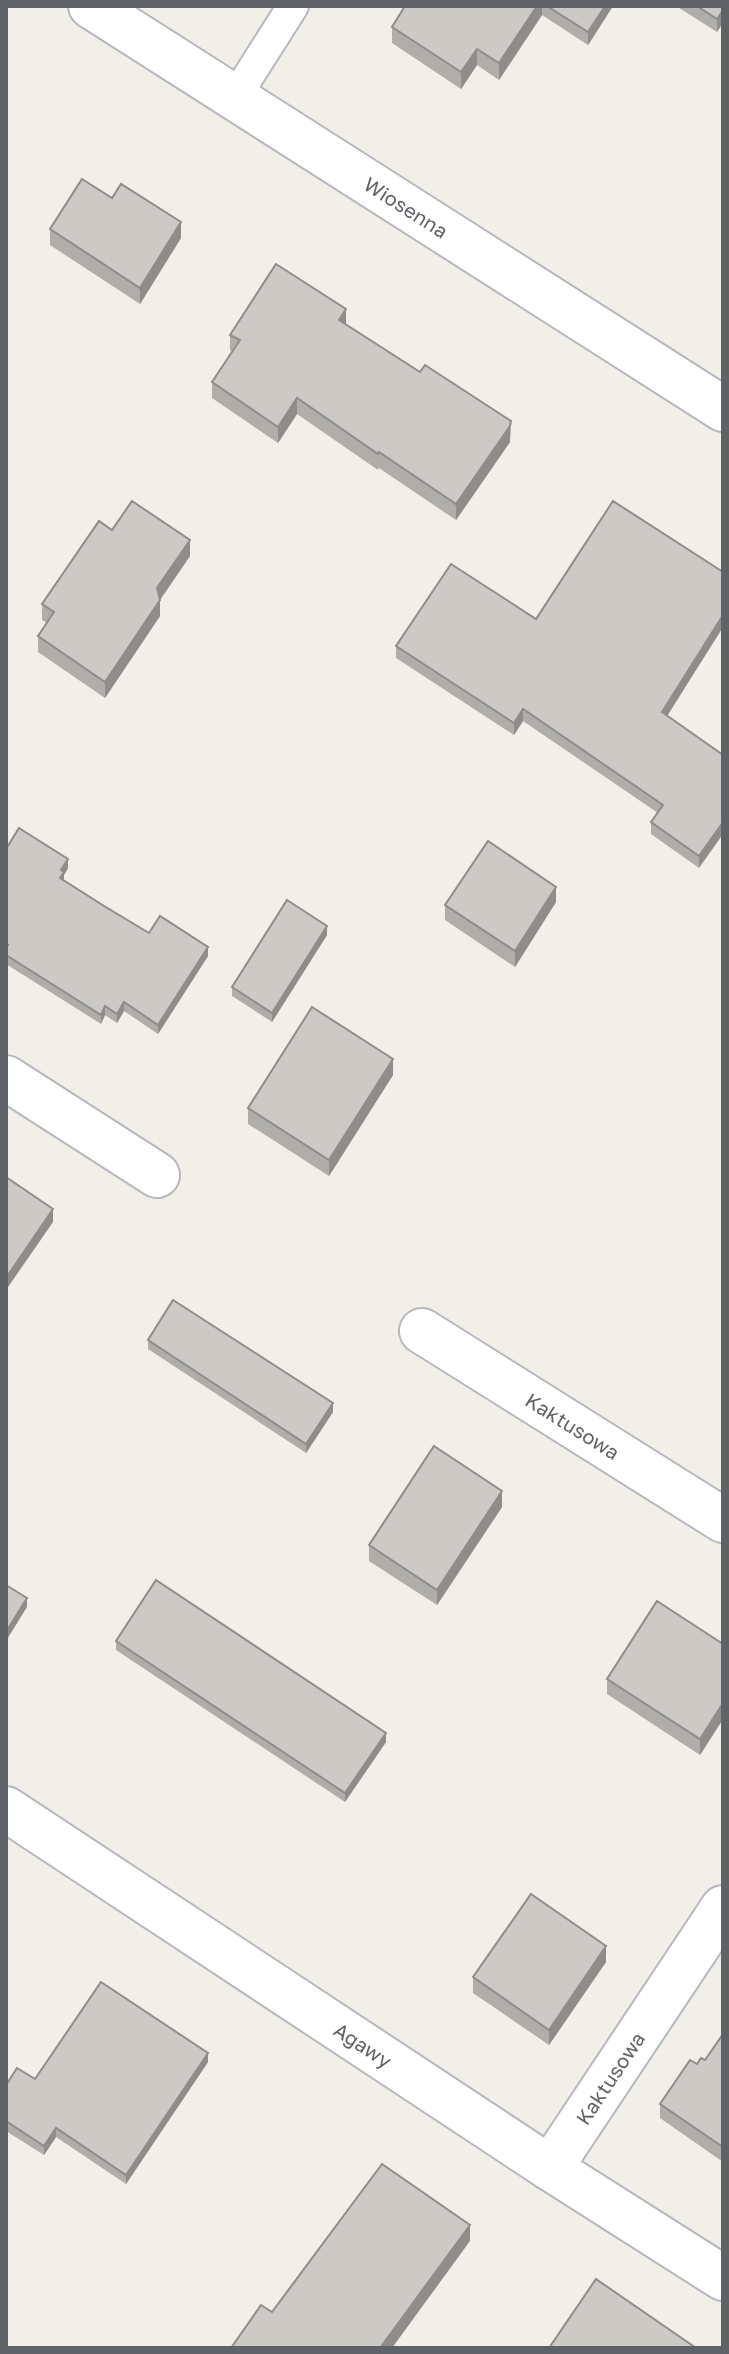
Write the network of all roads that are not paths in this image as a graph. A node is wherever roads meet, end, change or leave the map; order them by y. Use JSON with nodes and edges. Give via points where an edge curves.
{"nodes":[{"id":1,"x":91,"y":6,"type":"edge"},
{"id":2,"x":293,"y":6,"type":"edge"},
{"id":3,"x":234,"y":99,"type":"junction"},
{"id":4,"x":723,"y":409,"type":"edge"},
{"id":5,"x":6,"y":1078,"type":"edge"},
{"id":6,"x":157,"y":1175,"type":"dead end"},
{"id":7,"x":422,"y":1331,"type":"dead end"},
{"id":8,"x":723,"y":1520,"type":"edge"},
{"id":9,"x":6,"y":1809,"type":"edge"},
{"id":10,"x":723,"y":1908,"type":"edge"},
{"id":11,"x":550,"y":2168,"type":"junction"},
{"id":12,"x":723,"y":2278,"type":"edge"}],
"edges":[{"from":1,"to":3,"type":"street","name":"Wiosenna"},
{"from":2,"to":3,"type":"lane"},
{"from":3,"to":4,"type":"street","name":"Wiosenna"},
{"from":5,"to":6,"type":"street"},
{"from":7,"to":8,"type":"street","name":"Kaktusowa"},
{"from":9,"to":11,"type":"street","name":"Agawy"},
{"from":10,"to":11,"type":"street","name":"Kaktusowa"},
{"from":11,"to":12,"type":"street","name":"Agawy"}]}
